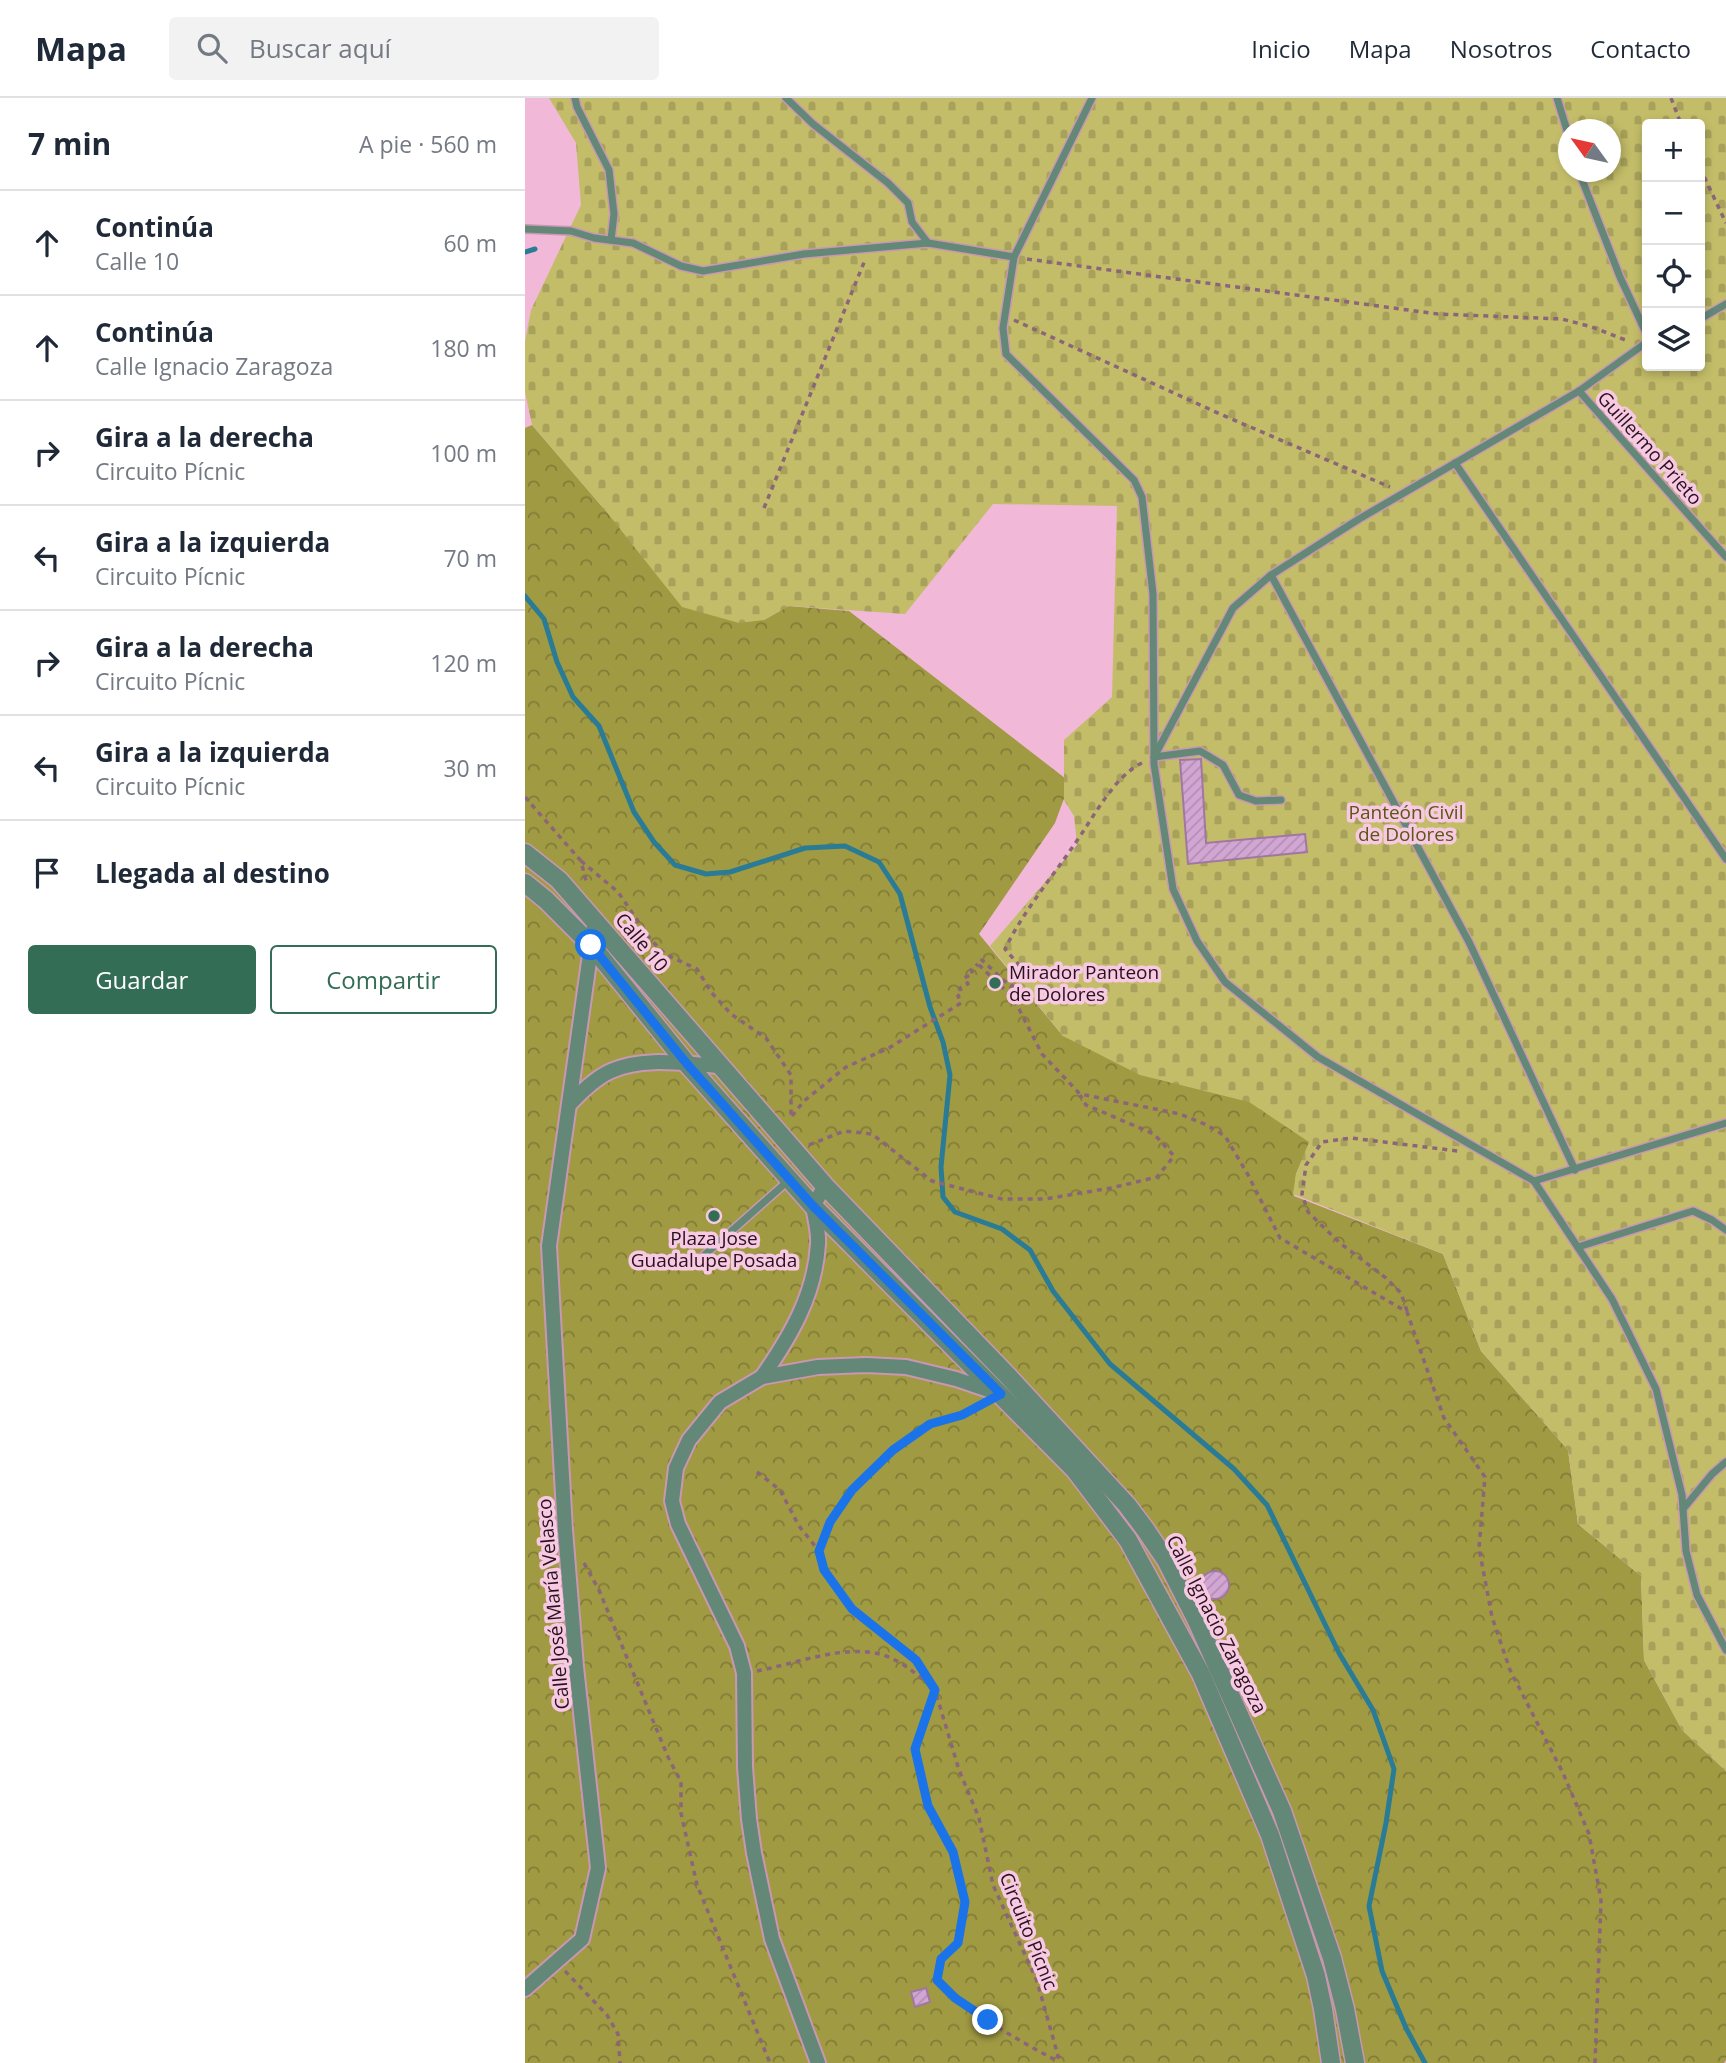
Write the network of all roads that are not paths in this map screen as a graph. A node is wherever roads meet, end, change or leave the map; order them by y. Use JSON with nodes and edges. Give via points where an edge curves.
{"nodes":[{"id":1,"x":575,"y":98,"type":"edge"},
{"id":2,"x":786,"y":98,"type":"edge"},
{"id":3,"x":1092,"y":98,"type":"edge"},
{"id":4,"x":1557,"y":98,"type":"edge"},
{"id":5,"x":1563,"y":119,"type":"edge"},
{"id":6,"x":1583,"y":182,"type":"edge"},
{"id":7,"x":525,"y":229,"type":"edge"},
{"id":8,"x":611,"y":240,"type":"junction"},
{"id":9,"x":927,"y":243,"type":"junction"},
{"id":10,"x":1014,"y":257,"type":"junction"},
{"id":11,"x":1726,"y":304,"type":"edge"},
{"id":12,"x":1705,"y":316,"type":"edge"},
{"id":13,"x":1642,"y":324,"type":"edge"},
{"id":14,"x":1642,"y":345,"type":"edge"},
{"id":15,"x":1579,"y":391,"type":"junction"},
{"id":16,"x":1455,"y":463,"type":"junction"},
{"id":17,"x":1726,"y":557,"type":"edge"},
{"id":18,"x":1271,"y":575,"type":"junction"},
{"id":19,"x":1154,"y":757,"type":"junction"},
{"id":20,"x":1281,"y":800,"type":"dead end"},
{"id":21,"x":525,"y":853,"type":"edge"},
{"id":22,"x":1726,"y":859,"type":"edge"},
{"id":23,"x":525,"y":883,"type":"edge"},
{"id":24,"x":591,"y":915,"type":"junction"},
{"id":25,"x":591,"y":945,"type":"junction"},
{"id":26,"x":687,"y":1064,"type":"junction"},
{"id":27,"x":719,"y":1066,"type":"junction"},
{"id":28,"x":569,"y":1105,"type":"junction"},
{"id":29,"x":1726,"y":1123,"type":"edge"},
{"id":30,"x":1575,"y":1170,"type":"junction"},
{"id":31,"x":789,"y":1180,"type":"junction"},
{"id":32,"x":1534,"y":1181,"type":"junction"},
{"id":33,"x":825,"y":1186,"type":"junction"},
{"id":34,"x":813,"y":1206,"type":"junction"},
{"id":35,"x":1726,"y":1230,"type":"edge"},
{"id":36,"x":1578,"y":1247,"type":"junction"},
{"id":37,"x":701,"y":1258,"type":"dead end"},
{"id":38,"x":762,"y":1377,"type":"junction"},
{"id":39,"x":1001,"y":1394,"type":"junction"},
{"id":40,"x":1726,"y":1462,"type":"edge"},
{"id":41,"x":1683,"y":1509,"type":"junction"},
{"id":42,"x":1726,"y":1650,"type":"edge"},
{"id":43,"x":525,"y":1989,"type":"edge"},
{"id":44,"x":818,"y":2063,"type":"edge"},
{"id":45,"x":1331,"y":2063,"type":"edge"},
{"id":46,"x":1355,"y":2063,"type":"edge"}],
"edges":[{"from":1,"to":8,"type":"lane","via":[[609,170],[614,214]]},
{"from":2,"to":9,"type":"lane","via":[[908,203],[912,222]]},
{"from":3,"to":10,"type":"lane"},
{"from":4,"to":5,"type":"lane"},
{"from":6,"to":13,"type":"lane"},
{"from":7,"to":8,"type":"lane","via":[[571,230]]},
{"from":8,"to":9,"type":"lane","via":[[633,243],[681,266],[703,271],[804,254]]},
{"from":9,"to":10,"type":"lane"},
{"from":10,"to":19,"type":"lane","via":[[1003,328],[1006,354],[1134,480],[1142,497],[1153,594]]},
{"from":11,"to":12,"type":"lane"},
{"from":14,"to":15,"type":"lane"},
{"from":15,"to":16,"type":"lane"},
{"from":15,"to":17,"type":"lane","name":"Guillermo Prieto"},
{"from":16,"to":18,"type":"lane"},
{"from":16,"to":22,"type":"lane"},
{"from":18,"to":19,"type":"lane","via":[[1233,608]]},
{"from":18,"to":30,"type":"lane","via":[[1469,942]]},
{"from":19,"to":20,"type":"lane","via":[[1200,751],[1223,765],[1238,795],[1256,801]]},
{"from":19,"to":32,"type":"lane","via":[[1173,889],[1197,941],[1225,982],[1318,1057]]},
{"from":21,"to":24,"type":"street","name":"Calle 10","via":[[559,880]]},
{"from":23,"to":25,"type":"street"},
{"from":24,"to":25,"type":"street","name":"Calle José María Velasco"},
{"from":24,"to":27,"type":"street","name":"Calle 10"},
{"from":25,"to":26,"type":"street"},
{"from":25,"to":28,"type":"street","name":"Calle José María Velasco"},
{"from":26,"to":27,"type":"street"},
{"from":26,"to":28,"type":"street","via":[[643,1063],[611,1071]]},
{"from":26,"to":31,"type":"street","name":"Calle Ignacio Zaragoza"},
{"from":27,"to":33,"type":"street","name":"Calle Ignacio Zaragoza"},
{"from":28,"to":43,"type":"street","name":"Calle José María Velasco","via":[[549,1246],[565,1530],[598,1868],[582,1939]]},
{"from":29,"to":30,"type":"lane"},
{"from":30,"to":32,"type":"lane"},
{"from":31,"to":34,"type":"street","name":"Calle Ignacio Zaragoza"},
{"from":31,"to":37,"type":"lane"},
{"from":32,"to":36,"type":"lane"},
{"from":33,"to":34,"type":"street"},
{"from":33,"to":46,"type":"street","name":"Calle Ignacio Zaragoza","via":[[1127,1505],[1166,1560],[1282,1811],[1332,1958]]},
{"from":34,"to":38,"type":"street","name":"Calle Ignacio Zaragoza","via":[[819,1242],[812,1279],[799,1318]]},
{"from":34,"to":39,"type":"street","name":"Calle Ignacio Zaragoza"},
{"from":35,"to":36,"type":"lane","via":[[1693,1210]]},
{"from":36,"to":41,"type":"lane","via":[[1612,1298],[1655,1389]]},
{"from":38,"to":39,"type":"street","name":"Calle Ignacio Zaragoza","via":[[818,1367],[906,1367]]},
{"from":38,"to":44,"type":"street","name":"Calle Ignacio Zaragoza","via":[[720,1402],[689,1440],[677,1468],[672,1500],[678,1524],[737,1646],[744,1673],[745,1767],[754,1853],[772,1939]]},
{"from":39,"to":45,"type":"street","name":"Calle Ignacio Zaragoza","via":[[1104,1506],[1128,1540],[1201,1674],[1270,1835],[1316,1976]]},
{"from":40,"to":41,"type":"lane"},
{"from":41,"to":42,"type":"lane","via":[[1686,1551],[1697,1595]]}]}
